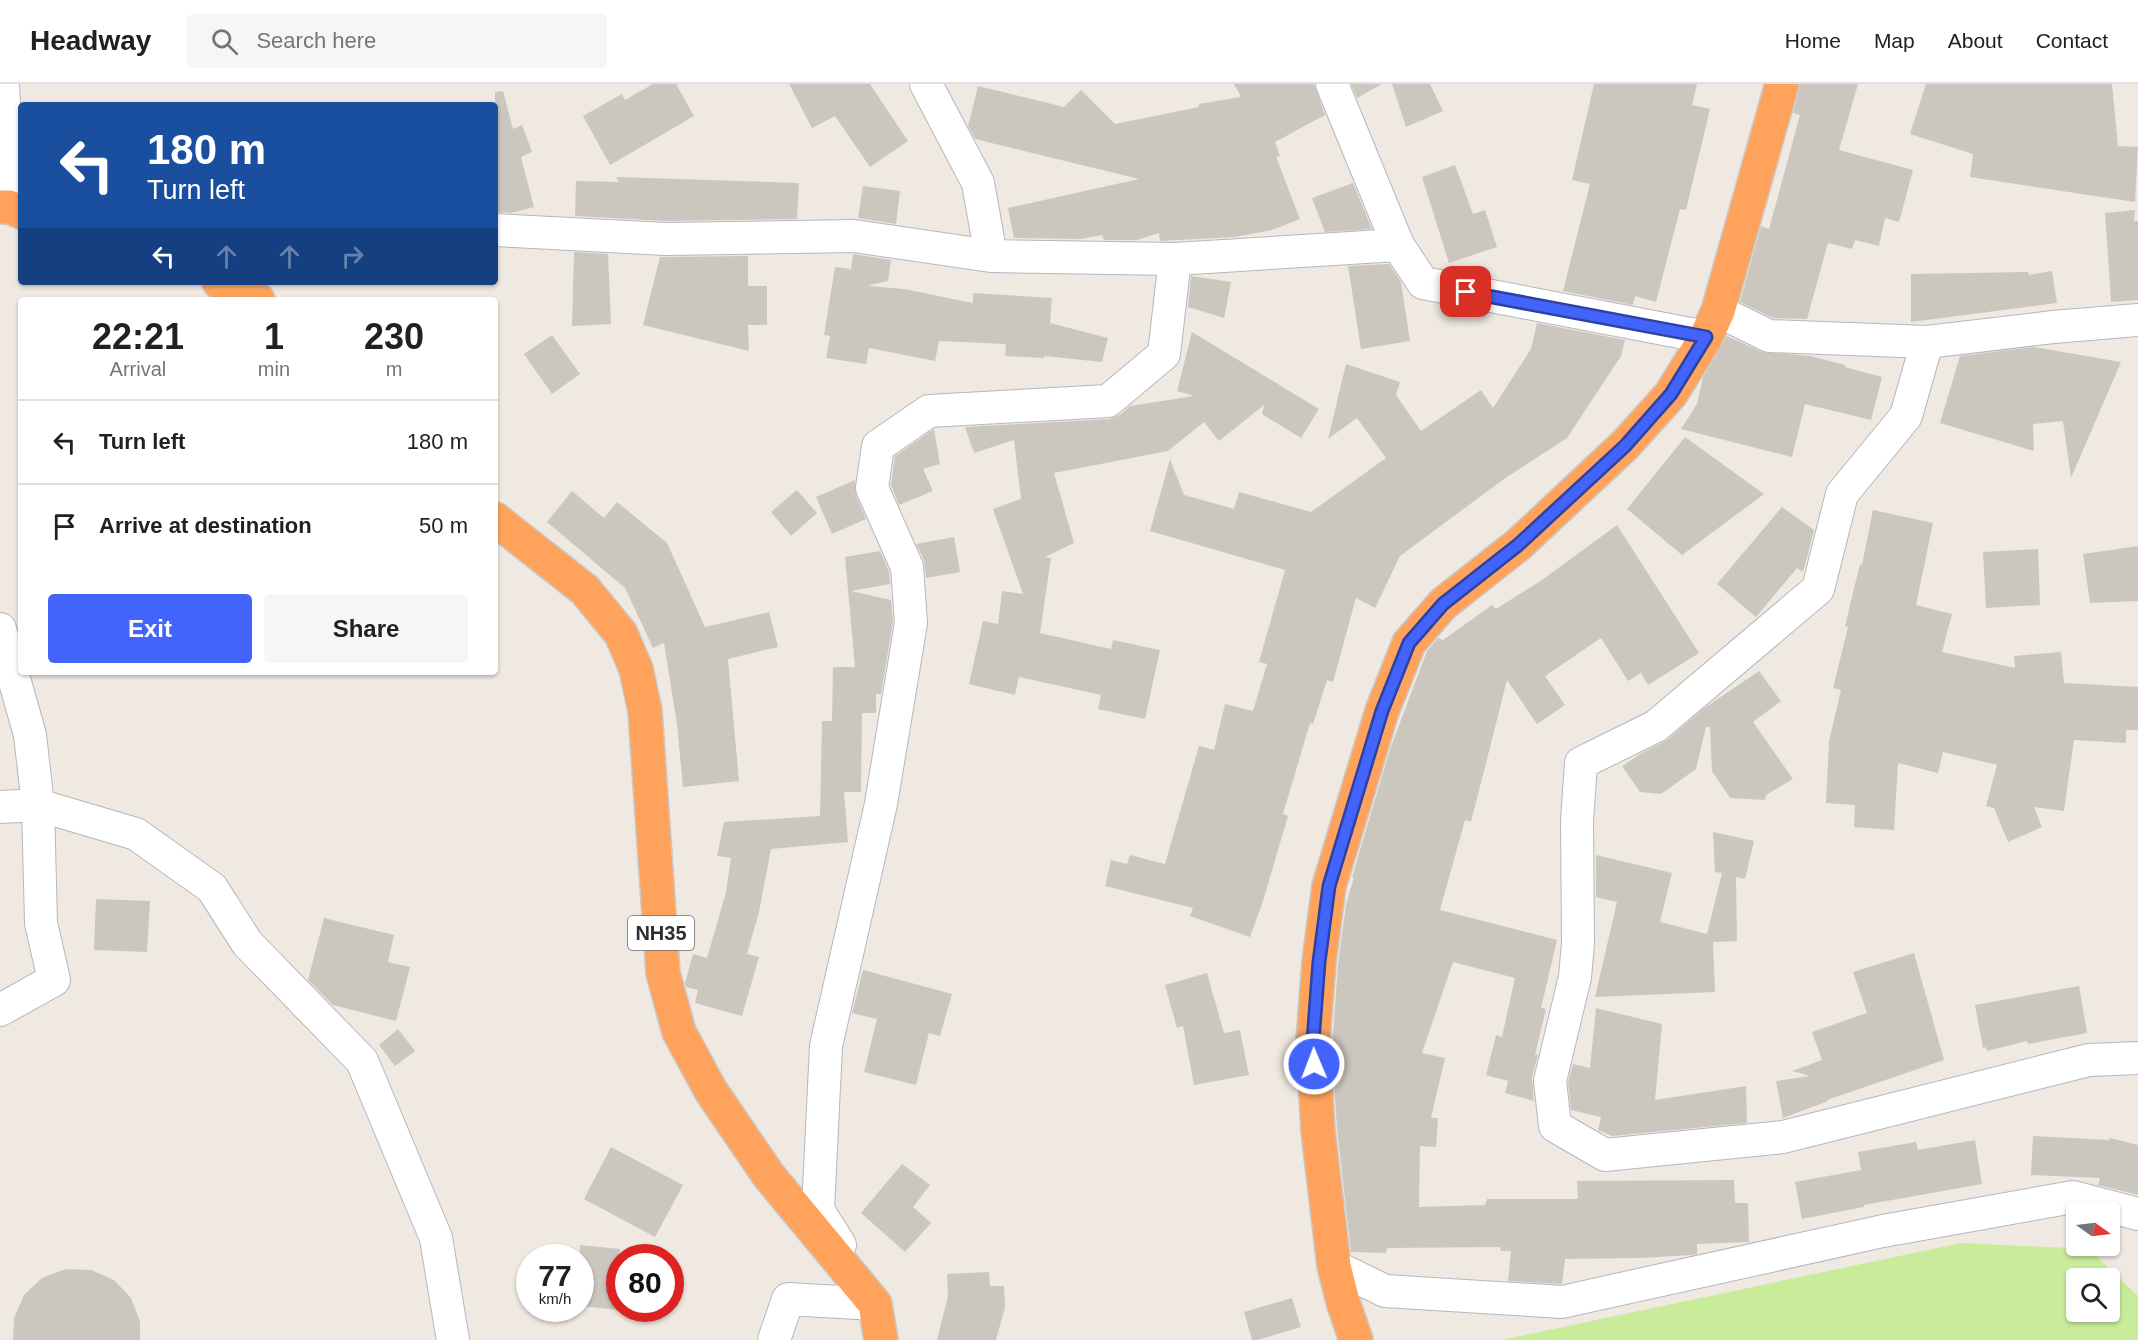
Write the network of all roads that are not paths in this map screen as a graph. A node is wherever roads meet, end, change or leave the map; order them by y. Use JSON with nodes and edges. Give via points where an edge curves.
{"nodes":[{"id":1,"x":3,"y":84,"type":"edge"},
{"id":2,"x":927,"y":84,"type":"edge"},
{"id":3,"x":1332,"y":84,"type":"edge"},
{"id":4,"x":1782,"y":84,"type":"edge"},
{"id":5,"x":13,"y":209,"type":"edge"},
{"id":6,"x":498,"y":231,"type":"edge"},
{"id":7,"x":1398,"y":245,"type":"junction"},
{"id":8,"x":991,"y":256,"type":"junction"},
{"id":9,"x":1175,"y":259,"type":"junction"},
{"id":10,"x":226,"y":285,"type":"edge"},
{"id":11,"x":252,"y":297,"type":"edge"},
{"id":12,"x":2138,"y":320,"type":"edge"},
{"id":13,"x":1712,"y":324,"type":"junction"},
{"id":14,"x":1927,"y":342,"type":"junction"},
{"id":15,"x":498,"y":521,"type":"edge"},
{"id":16,"x":0,"y":629,"type":"edge"},
{"id":17,"x":38,"y":804,"type":"junction"},
{"id":18,"x":0,"y":807,"type":"edge"},
{"id":19,"x":0,"y":1010,"type":"edge"},
{"id":20,"x":2138,"y":1058,"type":"edge"},
{"id":21,"x":2138,"y":1214,"type":"edge"},
{"id":22,"x":1334,"y":1266,"type":"junction"},
{"id":23,"x":875,"y":1304,"type":"junction"},
{"id":24,"x":453,"y":1340,"type":"edge"},
{"id":25,"x":774,"y":1340,"type":"edge"},
{"id":26,"x":881,"y":1340,"type":"edge"},
{"id":27,"x":1356,"y":1340,"type":"edge"}],
"edges":[{"from":1,"to":5,"type":"street"},
{"from":2,"to":8,"type":"street","via":[[978,183]]},
{"from":3,"to":7,"type":"street"},
{"from":4,"to":13,"type":"highway"},
{"from":6,"to":8,"type":"street","via":[[666,239],[854,236]]},
{"from":7,"to":9,"type":"street"},
{"from":7,"to":13,"type":"street","via":[[1423,283]]},
{"from":8,"to":9,"type":"street"},
{"from":9,"to":23,"type":"street","via":[[1164,354],[1108,401],[929,411],[878,446],[872,488],[907,567],[911,623],[881,804],[826,1046],[818,1210]]},
{"from":10,"to":11,"type":"highway"},
{"from":12,"to":14,"type":"street"},
{"from":13,"to":14,"type":"street","via":[[1769,336]]},
{"from":13,"to":22,"type":"highway","via":[[1671,394],[1625,446],[1518,545],[1443,604],[1409,643],[1396,673],[1329,886],[1319,962],[1313,1041],[1318,1131]]},
{"from":14,"to":20,"type":"street","via":[[1906,416],[1842,494],[1818,589],[1656,726],[1581,763],[1577,821],[1578,943],[1575,977],[1550,1081],[1555,1126],[1605,1155],[1783,1137],[2089,1060]]},
{"from":15,"to":23,"type":"highway","number":"NH35","via":[[585,591],[621,634],[636,669],[645,711],[663,973],[679,1032],[711,1091],[769,1176]]},
{"from":16,"to":17,"type":"street","via":[[30,735]]},
{"from":17,"to":18,"type":"street"},
{"from":17,"to":19,"type":"street","via":[[41,923],[54,980]]},
{"from":17,"to":24,"type":"street","via":[[136,834],[212,888],[247,943],[362,1061],[436,1238]]},
{"from":21,"to":22,"type":"street","via":[[2073,1197],[1883,1231],[1562,1302],[1385,1291]]},
{"from":22,"to":27,"type":"highway"},
{"from":23,"to":25,"type":"street","via":[[788,1299]]},
{"from":23,"to":26,"type":"highway"}]}
